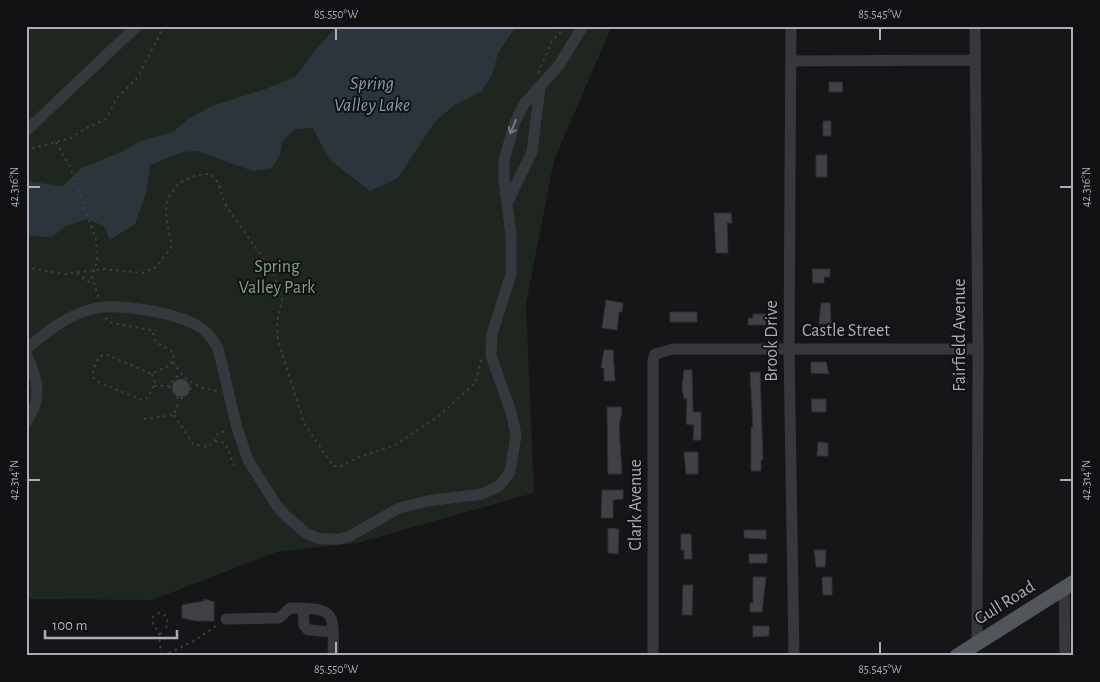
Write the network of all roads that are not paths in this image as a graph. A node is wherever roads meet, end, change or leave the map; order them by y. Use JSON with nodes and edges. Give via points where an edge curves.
{"nodes":[{"id":1,"x":137,"y":26,"type":"edge"},
{"id":2,"x":583,"y":26,"type":"edge"},
{"id":3,"x":791,"y":26,"type":"edge"},
{"id":4,"x":975,"y":26,"type":"edge"},
{"id":5,"x":975,"y":60,"type":"junction"},
{"id":6,"x":791,"y":61,"type":"junction"},
{"id":7,"x":540,"y":87,"type":"junction"},
{"id":8,"x":26,"y":131,"type":"edge"},
{"id":9,"x":508,"y":201,"type":"junction"},
{"id":10,"x":789,"y":348,"type":"junction"},
{"id":11,"x":26,"y":349,"type":"edge"},
{"id":12,"x":978,"y":349,"type":"junction"},
{"id":13,"x":26,"y":354,"type":"edge"},
{"id":14,"x":655,"y":354,"type":"joint"},
{"id":15,"x":26,"y":422,"type":"edge"},
{"id":16,"x":1069,"y":585,"type":"edge"},
{"id":17,"x":306,"y":608,"type":"junction"},
{"id":18,"x":226,"y":619,"type":"road end"},
{"id":19,"x":333,"y":632,"type":"junction"},
{"id":20,"x":977,"y":643,"type":"junction"},
{"id":21,"x":333,"y":656,"type":"edge"},
{"id":22,"x":653,"y":656,"type":"edge"},
{"id":23,"x":794,"y":656,"type":"edge"},
{"id":24,"x":957,"y":656,"type":"edge"},
{"id":25,"x":1065,"y":656,"type":"edge"}],
"edges":[{"from":1,"to":8,"type":"street"},
{"from":2,"to":7,"type":"street"},
{"from":3,"to":6,"type":"street","name":"Brook Drive"},
{"from":4,"to":5,"type":"street","name":"Fairfield Avenue"},
{"from":5,"to":6,"type":"street"},
{"from":5,"to":12,"type":"street","name":"Fairfield Avenue"},
{"from":6,"to":10,"type":"street","name":"Brook Drive"},
{"from":7,"to":9,"type":"street","via":[[532,152]]},
{"from":7,"to":9,"type":"street","one_way":true,"via":[[525,103],[508,141],[504,180]]},
{"from":9,"to":11,"type":"street","via":[[511,274],[492,334],[491,356],[512,412],[516,435],[510,472],[499,486],[482,494],[412,504],[389,513],[350,536],[320,539],[297,527],[277,506],[248,460],[218,348],[214,339],[197,325],[167,315],[115,307],[93,308],[70,317]]},
{"from":10,"to":12,"type":"street","name":"Castle Street"},
{"from":10,"to":14,"type":"street","name":"Castle Street","via":[[673,349]]},
{"from":10,"to":23,"type":"street","name":"Brook Drive"},
{"from":12,"to":20,"type":"street","name":"Fairfield Avenue"},
{"from":13,"to":15,"type":"street","via":[[34,370],[38,392],[35,409]]},
{"from":14,"to":22,"type":"street","name":"Clark Avenue"},
{"from":16,"to":20,"type":"main road","name":"Gull Road"},
{"from":16,"to":25,"type":"street"},
{"from":17,"to":18,"type":"street","via":[[290,608],[279,618]]},
{"from":17,"to":19,"type":"street","via":[[327,611],[333,620]]},
{"from":17,"to":19,"type":"street","via":[[304,625],[308,630]]},
{"from":19,"to":21,"type":"street"},
{"from":20,"to":24,"type":"main road","name":"Gull Road"}]}
